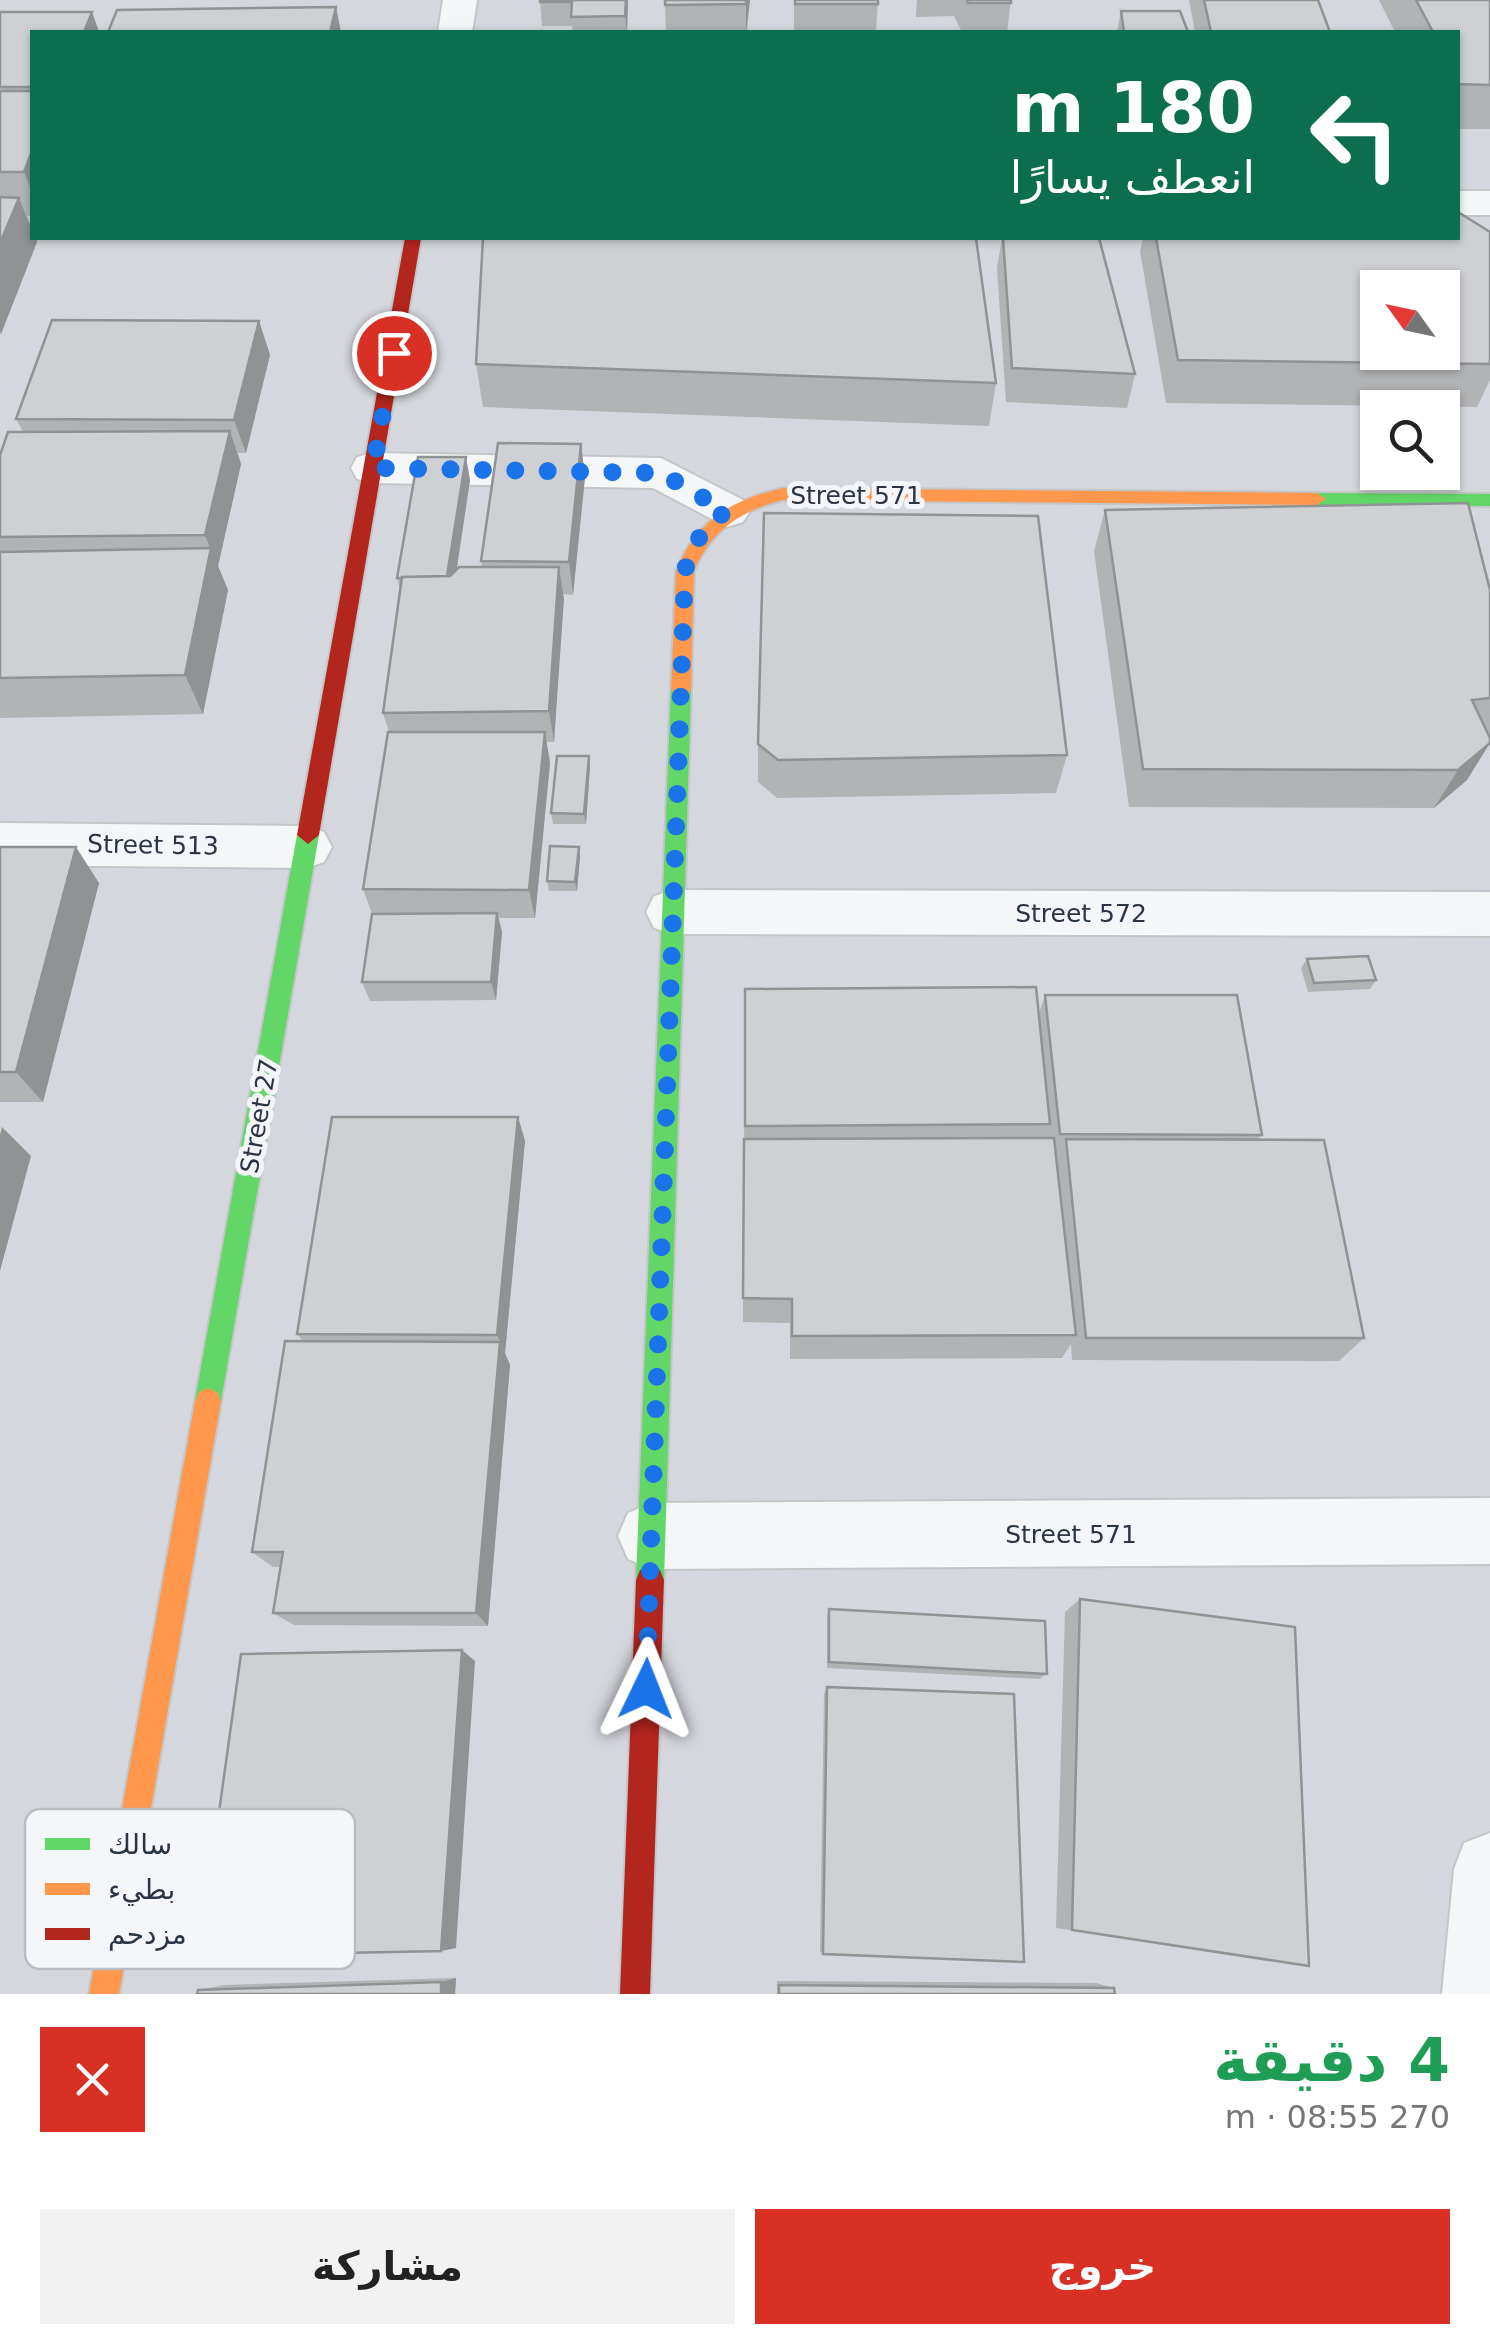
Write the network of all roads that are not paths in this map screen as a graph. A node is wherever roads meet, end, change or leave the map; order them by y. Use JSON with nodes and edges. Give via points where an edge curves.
{"nodes":[{"id":1,"x":460,"y":0,"type":"edge"},
{"id":2,"x":455,"y":30,"type":"edge"},
{"id":3,"x":1460,"y":203,"type":"edge"},
{"id":4,"x":1490,"y":203,"type":"edge"},
{"id":5,"x":414,"y":240,"type":"edge"},
{"id":6,"x":373,"y":468,"type":"junction"},
{"id":7,"x":1490,"y":500,"type":"edge"},
{"id":8,"x":726,"y":511,"type":"junction"},
{"id":9,"x":0,"y":844,"type":"edge"},
{"id":10,"x":306,"y":847,"type":"junction"},
{"id":11,"x":673,"y":912,"type":"junction"},
{"id":12,"x":1490,"y":914,"type":"edge"},
{"id":13,"x":1490,"y":1531,"type":"edge"},
{"id":14,"x":652,"y":1536,"type":"junction"},
{"id":15,"x":137,"y":1809,"type":"edge"},
{"id":16,"x":1490,"y":1869,"type":"edge"},
{"id":17,"x":108,"y":1969,"type":"edge"},
{"id":18,"x":104,"y":1994,"type":"edge"},
{"id":19,"x":636,"y":1994,"type":"edge"},
{"id":20,"x":1480,"y":1994,"type":"edge"}],
"edges":[{"from":1,"to":2,"type":"street"},
{"from":3,"to":4,"type":"street"},
{"from":5,"to":6,"type":"street","name":"Street 27"},
{"from":6,"to":8,"type":"street","via":[[661,473]]},
{"from":6,"to":10,"type":"street","name":"Street 27"},
{"from":7,"to":8,"type":"street","name":"Street 571","via":[[783,494]]},
{"from":8,"to":11,"type":"street","name":"Street 571","via":[[690,548],[685,571]]},
{"from":9,"to":10,"type":"street","name":"Street 513"},
{"from":10,"to":15,"type":"street","name":"Street 27"},
{"from":11,"to":12,"type":"street","name":"Street 572"},
{"from":11,"to":14,"type":"street","name":"Street 571"},
{"from":13,"to":14,"type":"street","name":"Street 571"},
{"from":14,"to":19,"type":"street","name":"Street 571"},
{"from":16,"to":20,"type":"street"},
{"from":17,"to":18,"type":"street","name":"Street 27"}]}
